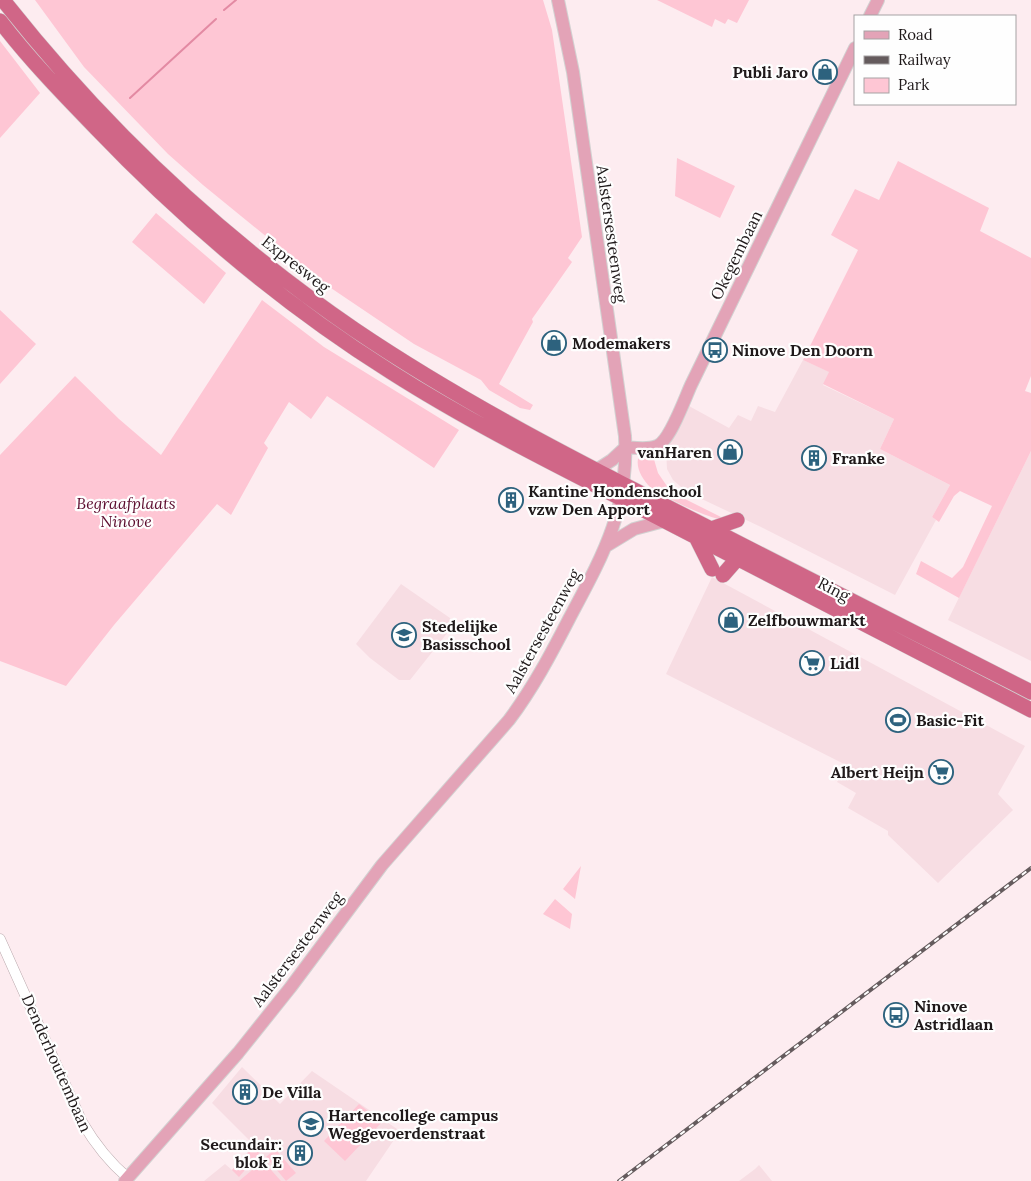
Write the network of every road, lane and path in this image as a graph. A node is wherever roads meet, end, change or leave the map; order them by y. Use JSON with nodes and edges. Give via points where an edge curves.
{"nodes":[{"id":1,"x":4,"y":0,"type":"edge"},
{"id":2,"x":558,"y":0,"type":"edge"},
{"id":3,"x":878,"y":0,"type":"edge"},
{"id":4,"x":870,"y":15,"type":"edge"},
{"id":5,"x":0,"y":20,"type":"edge"},
{"id":6,"x":854,"y":50,"type":"edge"},
{"id":7,"x":626,"y":447,"type":"junction"},
{"id":8,"x":596,"y":471,"type":"junction"},
{"id":9,"x":623,"y":492,"type":"junction"},
{"id":10,"x":737,"y":520,"type":"dead end"},
{"id":11,"x":664,"y":521,"type":"junction"},
{"id":12,"x":711,"y":529,"type":"junction"},
{"id":13,"x":697,"y":539,"type":"junction"},
{"id":14,"x":606,"y":546,"type":"junction"},
{"id":15,"x":737,"y":559,"type":"junction"},
{"id":16,"x":1031,"y":692,"type":"edge"},
{"id":17,"x":1031,"y":710,"type":"edge"},
{"id":18,"x":0,"y":939,"type":"edge"},
{"id":19,"x":127,"y":1179,"type":"edge"}],
"edges":[{"from":1,"to":8,"type":"highway","name":"Expresweg","via":[[65,74],[148,161],[270,267],[401,360],[475,405]]},
{"from":2,"to":7,"type":"main road","name":"Aalstersesteenweg","via":[[573,72]]},
{"from":3,"to":4,"type":"main road"},
{"from":5,"to":9,"type":"highway","name":"Expresweg","via":[[41,70],[146,178],[215,242],[303,312],[457,412],[585,482]]},
{"from":6,"to":7,"type":"main road","name":"Okegembaan","via":[[667,437],[660,446],[653,448]]},
{"from":7,"to":8,"type":"main road"},
{"from":7,"to":9,"type":"main road","name":"Aalstersesteenweg"},
{"from":8,"to":9,"type":"highway","name":"Expresweg"},
{"from":9,"to":11,"type":"highway","name":"Ring"},
{"from":9,"to":12,"type":"highway","name":"Ring"},
{"from":9,"to":14,"type":"main road","name":"Aalstersesteenweg"},
{"from":10,"to":12,"type":"highway"},
{"from":11,"to":13,"type":"highway","name":"Ring"},
{"from":11,"to":14,"type":"main road","via":[[634,529]]},
{"from":12,"to":16,"type":"highway","name":"Ring"},
{"from":13,"to":15,"type":"highway","name":"Ring"},
{"from":13,"to":15,"type":"highway","via":[[718,572]]},
{"from":14,"to":19,"type":"main road","name":"Aalstersesteenweg","via":[[526,698],[382,865],[238,1053]]},
{"from":15,"to":17,"type":"highway","name":"Ring"},
{"from":18,"to":19,"type":"street","name":"Denderhoutembaan","via":[[82,1122],[93,1141]]}]}
